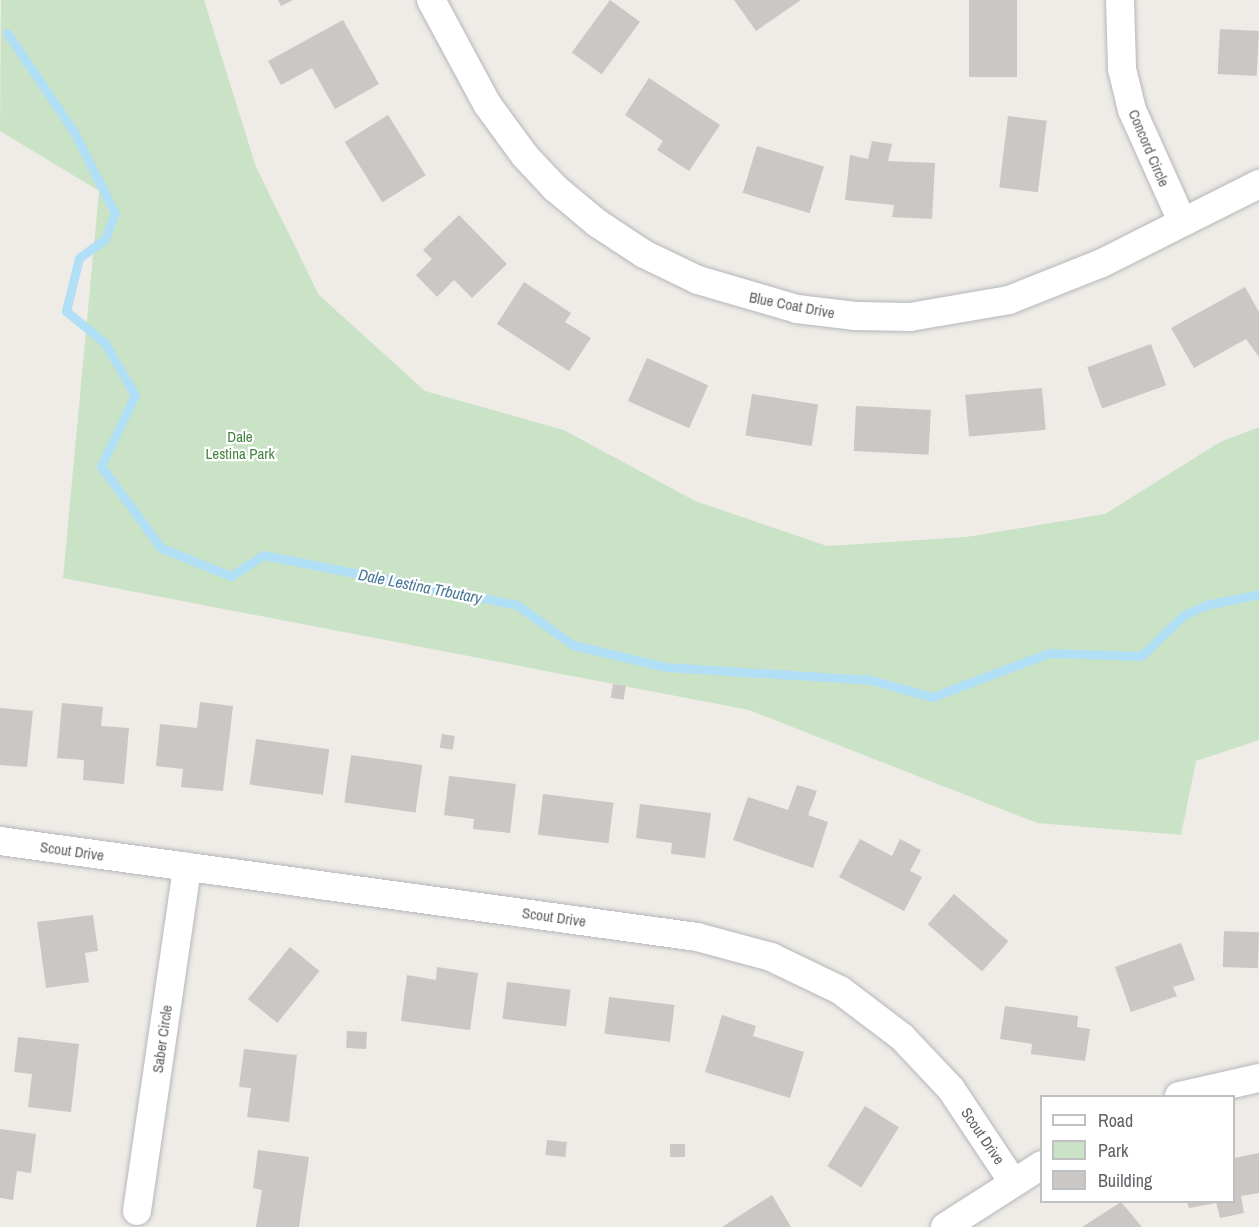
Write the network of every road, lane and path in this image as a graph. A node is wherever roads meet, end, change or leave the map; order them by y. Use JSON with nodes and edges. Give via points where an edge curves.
{"nodes":[{"id":1,"x":431,"y":0,"type":"edge"},
{"id":2,"x":1120,"y":0,"type":"edge"},
{"id":3,"x":1259,"y":184,"type":"edge"},
{"id":4,"x":1182,"y":221,"type":"junction"},
{"id":5,"x":0,"y":841,"type":"edge"},
{"id":6,"x":187,"y":867,"type":"junction"},
{"id":7,"x":1259,"y":1078,"type":"edge"},
{"id":8,"x":1183,"y":1095,"type":"edge"},
{"id":9,"x":1040,"y":1166,"type":"edge"},
{"id":10,"x":1013,"y":1182,"type":"junction"},
{"id":11,"x":137,"y":1211,"type":"dead end"},
{"id":12,"x":945,"y":1227,"type":"edge"}],
"edges":[{"from":1,"to":4,"type":"street","name":"Blue Coat Drive","via":[[487,104],[525,156],[555,188],[597,224],[644,254],[744,297],[856,316],[910,317],[963,310],[1051,285]]},
{"from":2,"to":4,"type":"street","name":"Concord Circle","via":[[1122,69],[1132,110]]},
{"from":3,"to":4,"type":"street","name":"Blue Coat Drive"},
{"from":5,"to":6,"type":"street","name":"Scout Drive"},
{"from":6,"to":10,"type":"street","name":"Scout Drive","via":[[697,937],[771,957],[840,990],[902,1037],[951,1089]]},
{"from":6,"to":11,"type":"street","name":"Saber Circle"},
{"from":7,"to":8,"type":"street"},
{"from":9,"to":10,"type":"street"},
{"from":10,"to":12,"type":"street"}]}
